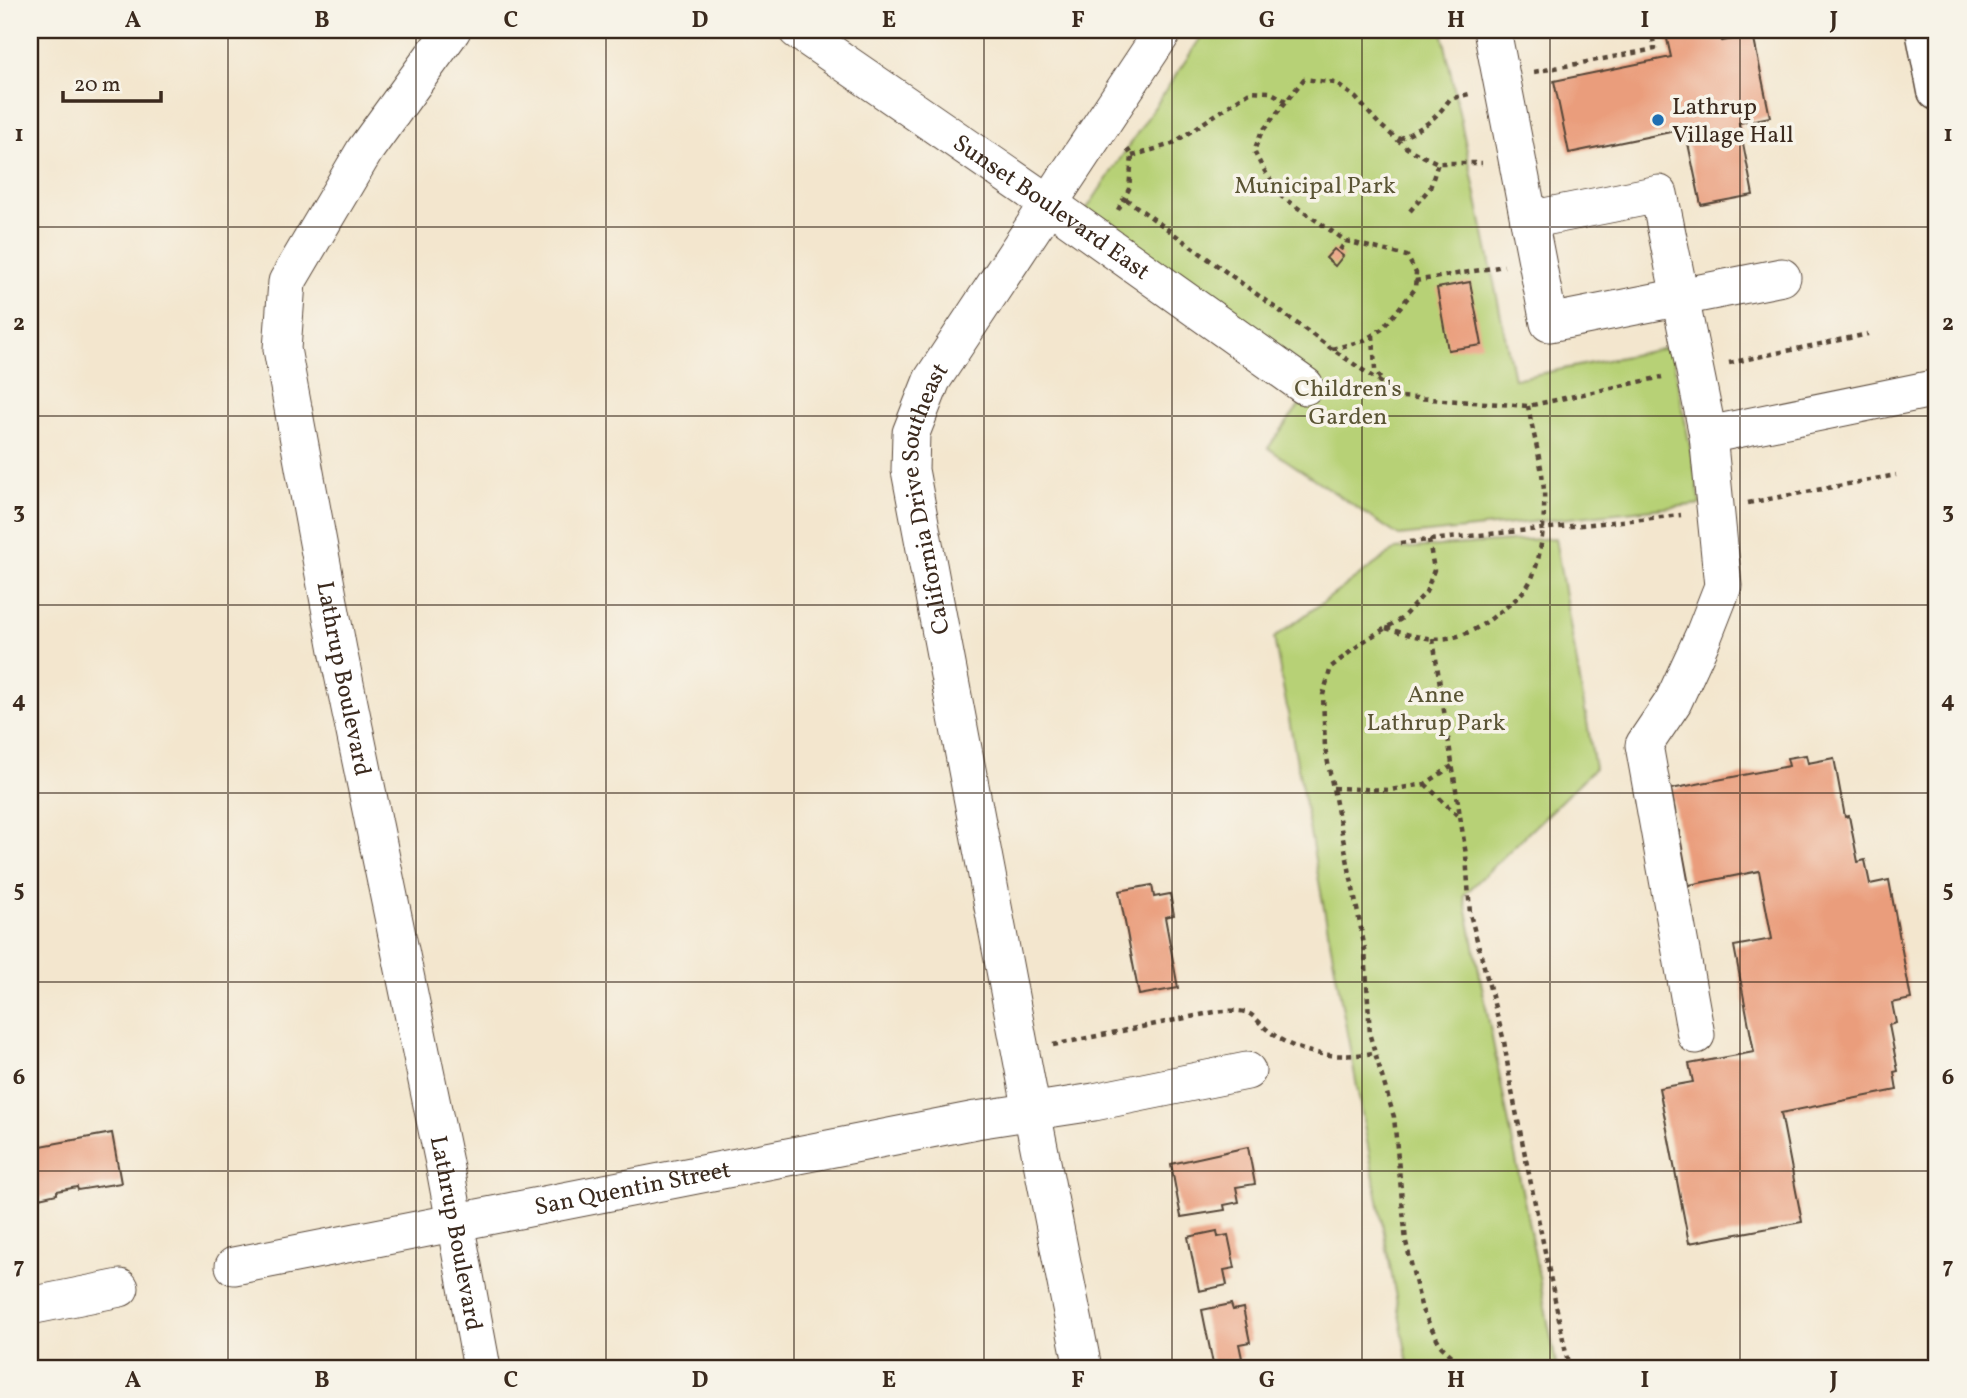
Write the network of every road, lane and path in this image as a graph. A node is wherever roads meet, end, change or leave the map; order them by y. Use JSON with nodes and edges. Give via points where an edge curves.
{"nodes":[{"id":1,"x":452,"y":30,"type":"edge"},
{"id":2,"x":797,"y":30,"type":"edge"},
{"id":3,"x":1164,"y":30,"type":"edge"},
{"id":4,"x":1492,"y":30,"type":"edge"},
{"id":5,"x":1651,"y":30,"type":"edge"},
{"id":6,"x":1925,"y":30,"type":"edge"},
{"id":7,"x":1530,"y":73,"type":"dead end"},
{"id":8,"x":1937,"y":90,"type":"edge"},
{"id":9,"x":1475,"y":93,"type":"dead end"},
{"id":10,"x":1286,"y":102,"type":"junction"},
{"id":11,"x":1399,"y":139,"type":"junction"},
{"id":12,"x":1118,"y":141,"type":"dead end"},
{"id":13,"x":1132,"y":156,"type":"junction"},
{"id":14,"x":1486,"y":162,"type":"dead end"},
{"id":15,"x":1438,"y":163,"type":"junction"},
{"id":16,"x":1126,"y":199,"type":"junction"},
{"id":17,"x":1048,"y":203,"type":"junction"},
{"id":18,"x":1410,"y":211,"type":"dead end"},
{"id":19,"x":1116,"y":213,"type":"dead end"},
{"id":20,"x":1529,"y":220,"type":"junction"},
{"id":21,"x":1346,"y":241,"type":"junction"},
{"id":22,"x":1340,"y":250,"type":"dead end"},
{"id":23,"x":1494,"y":268,"type":"dead end"},
{"id":24,"x":1782,"y":276,"type":"dead end"},
{"id":25,"x":1415,"y":281,"type":"junction"},
{"id":26,"x":1680,"y":297,"type":"junction"},
{"id":27,"x":1868,"y":334,"type":"dead end"},
{"id":28,"x":1373,"y":335,"type":"junction"},
{"id":29,"x":1332,"y":349,"type":"junction"},
{"id":30,"x":1725,"y":364,"type":"dead end"},
{"id":31,"x":1667,"y":376,"type":"dead end"},
{"id":32,"x":1305,"y":386,"type":"dead end"},
{"id":33,"x":1385,"y":387,"type":"junction"},
{"id":34,"x":1937,"y":388,"type":"edge"},
{"id":35,"x":1528,"y":407,"type":"junction"},
{"id":36,"x":1708,"y":435,"type":"junction"},
{"id":37,"x":1896,"y":475,"type":"dead end"},
{"id":38,"x":1715,"y":510,"type":"junction"},
{"id":39,"x":1541,"y":528,"type":"junction"},
{"id":40,"x":1429,"y":540,"type":"junction"},
{"id":41,"x":1400,"y":543,"type":"dead end"},
{"id":42,"x":1386,"y":628,"type":"junction"},
{"id":43,"x":1433,"y":639,"type":"junction"},
{"id":44,"x":1452,"y":766,"type":"junction"},
{"id":45,"x":1424,"y":784,"type":"junction"},
{"id":46,"x":1332,"y":788,"type":"junction"},
{"id":47,"x":1460,"y":817,"type":"junction"},
{"id":48,"x":1696,"y":1035,"type":"dead end"},
{"id":49,"x":1048,"y":1046,"type":"dead end"},
{"id":50,"x":1374,"y":1053,"type":"junction"},
{"id":51,"x":1247,"y":1071,"type":"dead end"},
{"id":52,"x":1032,"y":1112,"type":"junction"},
{"id":53,"x":454,"y":1221,"type":"junction"},
{"id":54,"x":234,"y":1266,"type":"dead end"},
{"id":55,"x":120,"y":1288,"type":"dead end"},
{"id":56,"x":30,"y":1306,"type":"edge"},
{"id":57,"x":482,"y":1368,"type":"edge"},
{"id":58,"x":1083,"y":1368,"type":"edge"},
{"id":59,"x":1465,"y":1368,"type":"edge"},
{"id":60,"x":1569,"y":1368,"type":"edge"}],
"edges":[{"from":1,"to":53,"type":"street","name":"Lathrup Boulevard","via":[[365,150],[288,282],[282,349]]},
{"from":2,"to":17,"type":"street","name":"Sunset Boulevard East"},
{"from":3,"to":17,"type":"street","name":"California Drive Southeast"},
{"from":4,"to":20,"type":"street"},
{"from":5,"to":7,"type":"path","via":[[1655,48]]},
{"from":6,"to":8,"type":"main road"},
{"from":9,"to":11,"type":"path","via":[[1450,99],[1437,117]]},
{"from":10,"to":11,"type":"path","via":[[1304,79],[1335,83]]},
{"from":10,"to":13,"type":"path","via":[[1270,92],[1251,92],[1172,145]]},
{"from":10,"to":21,"type":"path","via":[[1261,133],[1254,151],[1282,197]]},
{"from":11,"to":15,"type":"path"},
{"from":12,"to":13,"type":"path"},
{"from":13,"to":16,"type":"path"},
{"from":14,"to":15,"type":"path"},
{"from":15,"to":18,"type":"path","via":[[1430,188]]},
{"from":16,"to":19,"type":"path"},
{"from":16,"to":29,"type":"path"},
{"from":17,"to":32,"type":"street","name":"Sunset Boulevard East"},
{"from":17,"to":52,"type":"street","name":"California Drive Southeast","via":[[932,380],[911,433],[909,470]]},
{"from":20,"to":26,"type":"street","via":[[1659,194]]},
{"from":20,"to":26,"type":"street","via":[[1549,323]]},
{"from":21,"to":22,"type":"path"},
{"from":21,"to":25,"type":"path","via":[[1407,256],[1416,272]]},
{"from":23,"to":25,"type":"path"},
{"from":24,"to":26,"type":"street"},
{"from":25,"to":28,"type":"path","via":[[1415,289]]},
{"from":26,"to":36,"type":"street"},
{"from":27,"to":30,"type":"path"},
{"from":28,"to":29,"type":"path"},
{"from":28,"to":33,"type":"path","via":[[1375,370]]},
{"from":29,"to":33,"type":"path"},
{"from":31,"to":35,"type":"path"},
{"from":33,"to":35,"type":"path","via":[[1402,397]]},
{"from":34,"to":36,"type":"street"},
{"from":35,"to":39,"type":"path","via":[[1544,491]]},
{"from":36,"to":38,"type":"street"},
{"from":37,"to":38,"type":"path"},
{"from":38,"to":39,"type":"path"},
{"from":38,"to":48,"type":"street","via":[[1723,586],[1673,702],[1644,745]]},
{"from":39,"to":40,"type":"path"},
{"from":39,"to":43,"type":"path","via":[[1537,567],[1527,587],[1482,625],[1457,636]]},
{"from":40,"to":41,"type":"path"},
{"from":40,"to":42,"type":"path","via":[[1434,570],[1426,592]]},
{"from":42,"to":43,"type":"path"},
{"from":42,"to":46,"type":"path","via":[[1331,667],[1323,695]]},
{"from":43,"to":44,"type":"path"},
{"from":44,"to":45,"type":"path"},
{"from":44,"to":47,"type":"path"},
{"from":45,"to":46,"type":"path","via":[[1390,790]]},
{"from":45,"to":47,"type":"path"},
{"from":46,"to":50,"type":"path","via":[[1365,948]]},
{"from":47,"to":60,"type":"path","via":[[1471,914],[1504,1041]]},
{"from":49,"to":50,"type":"path","via":[[1238,1009],[1250,1012],[1280,1039],[1304,1050],[1334,1056]]},
{"from":50,"to":59,"type":"path","via":[[1394,1117],[1406,1242],[1422,1310],[1441,1346]]},
{"from":51,"to":52,"type":"street","name":"San Quentin Street"},
{"from":52,"to":53,"type":"street","name":"San Quentin Street"},
{"from":52,"to":58,"type":"street","name":"California Drive Southeast"},
{"from":53,"to":54,"type":"street","name":"San Quentin Street"},
{"from":53,"to":57,"type":"street","name":"Lathrup Boulevard"},
{"from":55,"to":56,"type":"street"}]}
